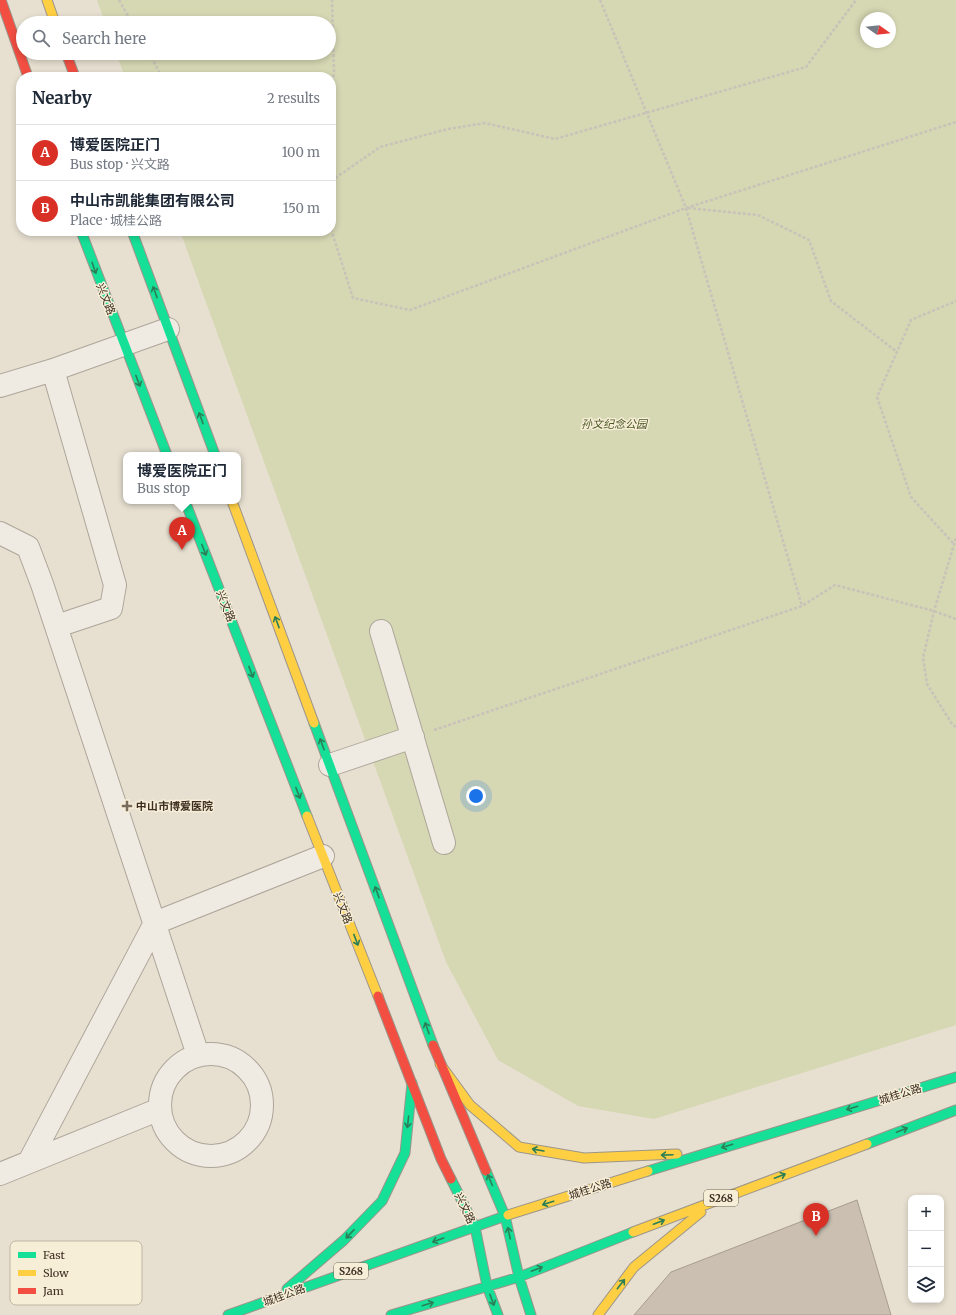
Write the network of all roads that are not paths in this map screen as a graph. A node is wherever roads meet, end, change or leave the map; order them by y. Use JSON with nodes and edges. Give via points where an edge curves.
{"nodes":[{"id":1,"x":1,"y":0,"type":"edge"},
{"id":2,"x":47,"y":0,"type":"edge"},
{"id":3,"x":53,"y":16,"type":"edge"},
{"id":4,"x":16,"y":43,"type":"edge"},
{"id":5,"x":22,"y":60,"type":"edge"},
{"id":6,"x":69,"y":60,"type":"edge"},
{"id":7,"x":26,"y":72,"type":"edge"},
{"id":8,"x":73,"y":72,"type":"edge"},
{"id":9,"x":83,"y":236,"type":"edge"},
{"id":10,"x":134,"y":236,"type":"edge"},
{"id":11,"x":168,"y":329,"type":"junction"},
{"id":12,"x":124,"y":345,"type":"junction"},
{"id":13,"x":53,"y":370,"type":"junction"},
{"id":14,"x":0,"y":386,"type":"edge"},
{"id":15,"x":166,"y":452,"type":"edge"},
{"id":16,"x":214,"y":452,"type":"edge"},
{"id":17,"x":186,"y":504,"type":"edge"},
{"id":18,"x":233,"y":504,"type":"edge"},
{"id":19,"x":0,"y":533,"type":"edge"},
{"id":20,"x":57,"y":626,"type":"junction"},
{"id":21,"x":381,"y":631,"type":"dead end"},
{"id":22,"x":412,"y":737,"type":"junction"},
{"id":23,"x":330,"y":765,"type":"junction"},
{"id":24,"x":444,"y":843,"type":"dead end"},
{"id":25,"x":323,"y":856,"type":"junction"},
{"id":26,"x":155,"y":923,"type":"junction"},
{"id":27,"x":198,"y":1055,"type":"junction"},
{"id":28,"x":440,"y":1064,"type":"junction"},
{"id":29,"x":956,"y":1077,"type":"edge"},
{"id":30,"x":412,"y":1083,"type":"junction"},
{"id":31,"x":160,"y":1109,"type":"junction"},
{"id":32,"x":956,"y":1110,"type":"edge"},
{"id":33,"x":706,"y":1153,"type":"junction"},
{"id":34,"x":29,"y":1162,"type":"junction"},
{"id":35,"x":0,"y":1174,"type":"edge"},
{"id":36,"x":716,"y":1200,"type":"junction"},
{"id":37,"x":505,"y":1216,"type":"junction"},
{"id":38,"x":475,"y":1227,"type":"junction"},
{"id":39,"x":519,"y":1277,"type":"junction"},
{"id":40,"x":487,"y":1286,"type":"junction"},
{"id":41,"x":275,"y":1298,"type":"junction"},
{"id":42,"x":228,"y":1315,"type":"edge"},
{"id":43,"x":390,"y":1315,"type":"edge"},
{"id":44,"x":498,"y":1315,"type":"edge"},
{"id":45,"x":531,"y":1315,"type":"edge"},
{"id":46,"x":598,"y":1315,"type":"edge"}],
"edges":[{"from":1,"to":4,"type":"main road"},
{"from":2,"to":3,"type":"main road"},
{"from":5,"to":7,"type":"main road"},
{"from":6,"to":8,"type":"main road"},
{"from":9,"to":12,"type":"main road","name":"兴文路","one_way":true},
{"from":11,"to":10,"type":"main road","one_way":true},
{"from":11,"to":12,"type":"street"},
{"from":16,"to":11,"type":"main road","one_way":true},
{"from":12,"to":13,"type":"street"},
{"from":12,"to":15,"type":"main road","name":"兴文路","one_way":true},
{"from":13,"to":14,"type":"street"},
{"from":13,"to":20,"type":"street","via":[[115,585],[110,608]]},
{"from":17,"to":25,"type":"main road","name":"兴文路","one_way":true},
{"from":23,"to":18,"type":"main road","one_way":true},
{"from":19,"to":20,"type":"street","via":[[28,547]]},
{"from":20,"to":26,"type":"street"},
{"from":21,"to":22,"type":"street"},
{"from":22,"to":23,"type":"street"},
{"from":22,"to":24,"type":"street"},
{"from":28,"to":23,"type":"main road","one_way":true},
{"from":25,"to":26,"type":"street"},
{"from":25,"to":30,"type":"main road","name":"兴文路","one_way":true},
{"from":26,"to":27,"type":"street"},
{"from":26,"to":34,"type":"street"},
{"from":27,"to":31,"type":"street","via":[[182,1062],[169,1075],[162,1091]]},
{"from":27,"to":31,"type":"street","via":[[216,1053],[233,1058],[247,1067],[257,1080],[262,1095],[262,1112],[258,1127],[248,1141],[236,1150],[220,1156],[204,1156],[189,1152],[174,1141],[164,1126]]},
{"from":33,"to":28,"type":"main road","one_way":true,"via":[[584,1158],[518,1147],[470,1105]]},
{"from":37,"to":28,"type":"main road","one_way":true},
{"from":29,"to":33,"type":"main road","name":"城桂公路","number":"S268","one_way":true},
{"from":30,"to":38,"type":"main road","name":"兴文路","via":[[441,1158]]},
{"from":30,"to":41,"type":"main road","one_way":true,"via":[[405,1153],[382,1200],[344,1240]]},
{"from":31,"to":34,"type":"street"},
{"from":36,"to":32,"type":"main road","number":"S268","one_way":true},
{"from":33,"to":37,"type":"main road","name":"城桂公路","number":"S268","one_way":true},
{"from":34,"to":35,"type":"street"},
{"from":39,"to":36,"type":"main road","number":"S268","one_way":true},
{"from":46,"to":36,"type":"main road","one_way":true,"via":[[634,1267]]},
{"from":37,"to":38,"type":"main road","name":"城桂公路","number":"S268"},
{"from":39,"to":37,"type":"main road","one_way":true},
{"from":38,"to":40,"type":"main road","name":"兴文路"},
{"from":38,"to":41,"type":"main road","name":"城桂公路","number":"S268","one_way":true},
{"from":39,"to":40,"type":"main road","number":"S268"},
{"from":39,"to":45,"type":"main road"},
{"from":43,"to":40,"type":"main road","number":"S268","one_way":true},
{"from":40,"to":44,"type":"main road","name":"兴文路","one_way":true},
{"from":41,"to":42,"type":"main road","name":"城桂公路","number":"S268"}]}
